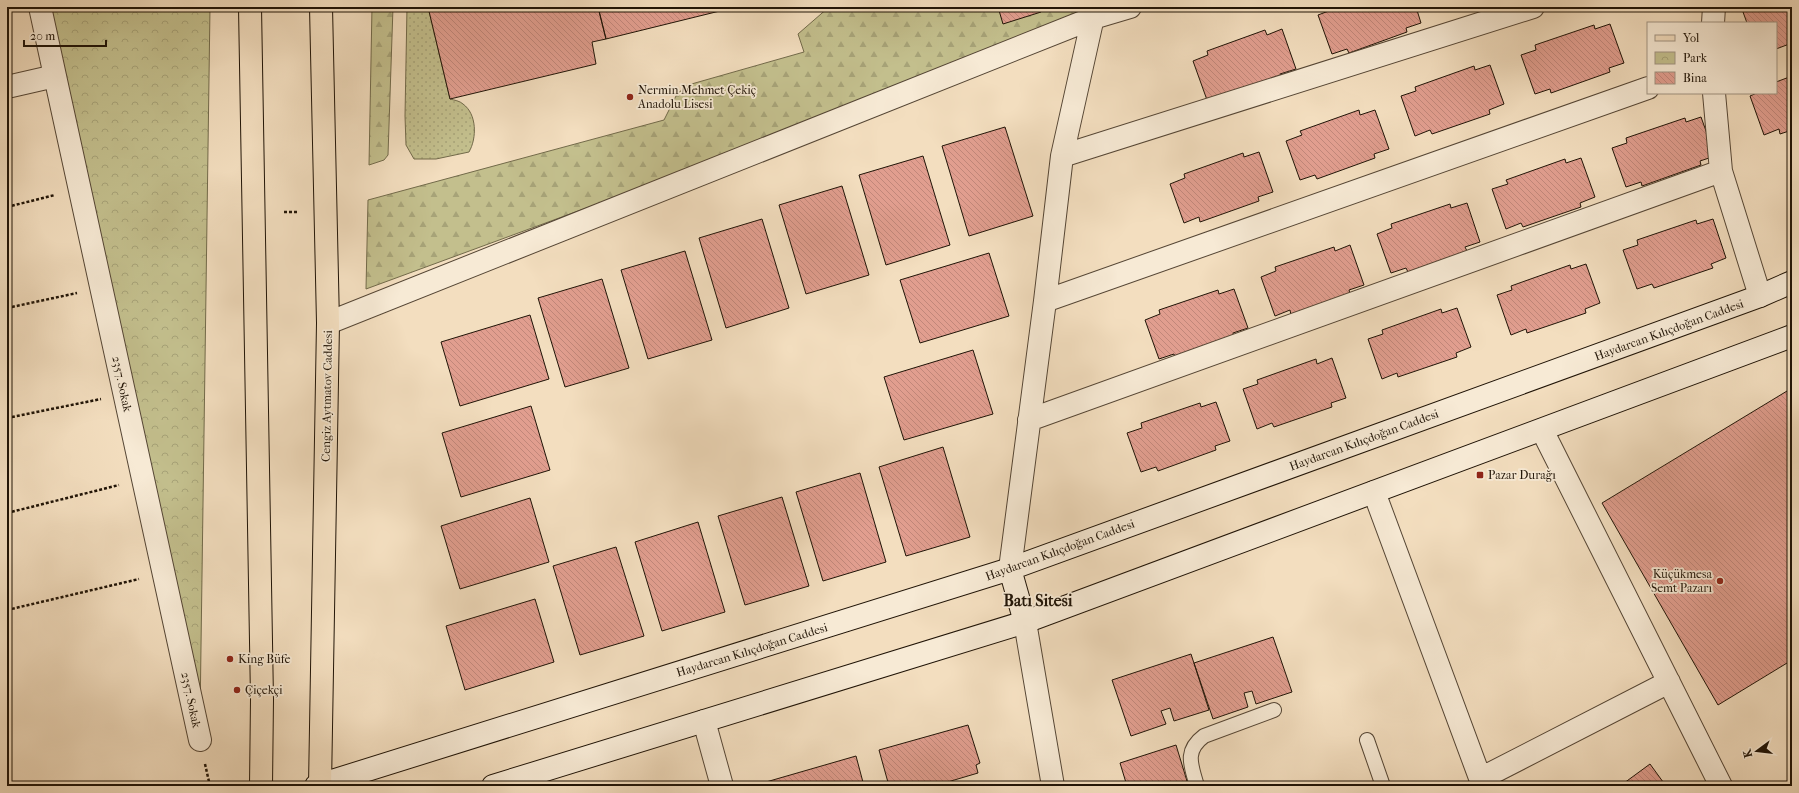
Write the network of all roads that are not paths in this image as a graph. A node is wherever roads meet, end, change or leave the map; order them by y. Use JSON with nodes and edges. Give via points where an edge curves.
{"nodes":[{"id":1,"x":40,"y":7,"type":"edge"},
{"id":2,"x":250,"y":7,"type":"edge"},
{"id":3,"x":321,"y":7,"type":"edge"},
{"id":4,"x":1130,"y":7,"type":"edge"},
{"id":5,"x":1533,"y":7,"type":"edge"},
{"id":6,"x":1714,"y":7,"type":"edge"},
{"id":7,"x":1094,"y":13,"type":"edge"},
{"id":8,"x":1713,"y":22,"type":"edge"},
{"id":9,"x":55,"y":76,"type":"junction"},
{"id":10,"x":7,"y":87,"type":"edge"},
{"id":11,"x":1647,"y":88,"type":"edge"},
{"id":12,"x":1714,"y":94,"type":"edge"},
{"id":13,"x":1062,"y":156,"type":"junction"},
{"id":14,"x":1721,"y":171,"type":"junction"},
{"id":15,"x":1792,"y":282,"type":"edge"},
{"id":16,"x":1760,"y":296,"type":"junction"},
{"id":17,"x":1045,"y":301,"type":"junction"},
{"id":18,"x":328,"y":323,"type":"junction"},
{"id":19,"x":1792,"y":336,"type":"edge"},
{"id":20,"x":1029,"y":420,"type":"junction"},
{"id":21,"x":1542,"y":430,"type":"junction"},
{"id":22,"x":1374,"y":492,"type":"junction"},
{"id":23,"x":1010,"y":569,"type":"junction"},
{"id":24,"x":1025,"y":622,"type":"junction"},
{"id":25,"x":1669,"y":682,"type":"junction"},
{"id":26,"x":1274,"y":710,"type":"dead end"},
{"id":27,"x":704,"y":721,"type":"junction"},
{"id":28,"x":200,"y":740,"type":"dead end"},
{"id":29,"x":1367,"y":740,"type":"dead end"},
{"id":30,"x":1481,"y":783,"type":"edge"},
{"id":31,"x":261,"y":786,"type":"edge"},
{"id":32,"x":319,"y":786,"type":"edge"},
{"id":33,"x":493,"y":786,"type":"edge"},
{"id":34,"x":722,"y":786,"type":"edge"},
{"id":35,"x":1053,"y":786,"type":"edge"},
{"id":36,"x":1197,"y":786,"type":"edge"},
{"id":37,"x":1383,"y":786,"type":"edge"},
{"id":38,"x":1722,"y":786,"type":"edge"}],
"edges":[{"from":1,"to":9,"type":"street","name":"2357. Sokak"},
{"from":2,"to":31,"type":"main road","via":[[262,691]]},
{"from":3,"to":18,"type":"main road","name":"Cengiz Aytmatov Caddesi"},
{"from":4,"to":7,"type":"street"},
{"from":5,"to":13,"type":"street"},
{"from":6,"to":8,"type":"street"},
{"from":7,"to":13,"type":"street"},
{"from":7,"to":18,"type":"street"},
{"from":9,"to":10,"type":"street"},
{"from":9,"to":28,"type":"street","name":"2357. Sokak"},
{"from":11,"to":17,"type":"street"},
{"from":12,"to":14,"type":"street"},
{"from":13,"to":17,"type":"street"},
{"from":14,"to":16,"type":"street"},
{"from":14,"to":20,"type":"street"},
{"from":15,"to":16,"type":"street","name":"Haydarcan Kılıçdoğan Caddesi"},
{"from":16,"to":23,"type":"street","name":"Haydarcan Kılıçdoğan Caddesi"},
{"from":17,"to":20,"type":"street"},
{"from":18,"to":32,"type":"main road","name":"Cengiz Aytmatov Caddesi"},
{"from":19,"to":21,"type":"street"},
{"from":20,"to":23,"type":"street"},
{"from":21,"to":22,"type":"street"},
{"from":21,"to":25,"type":"street"},
{"from":22,"to":24,"type":"street"},
{"from":22,"to":30,"type":"street"},
{"from":23,"to":24,"type":"street"},
{"from":23,"to":32,"type":"street","name":"Haydarcan Kılıçdoğan Caddesi"},
{"from":24,"to":27,"type":"street"},
{"from":24,"to":35,"type":"street"},
{"from":25,"to":30,"type":"street"},
{"from":25,"to":38,"type":"street"},
{"from":26,"to":36,"type":"lane","via":[[1198,740],[1190,758]]},
{"from":27,"to":33,"type":"street"},
{"from":27,"to":34,"type":"street"},
{"from":29,"to":37,"type":"lane"}]}
